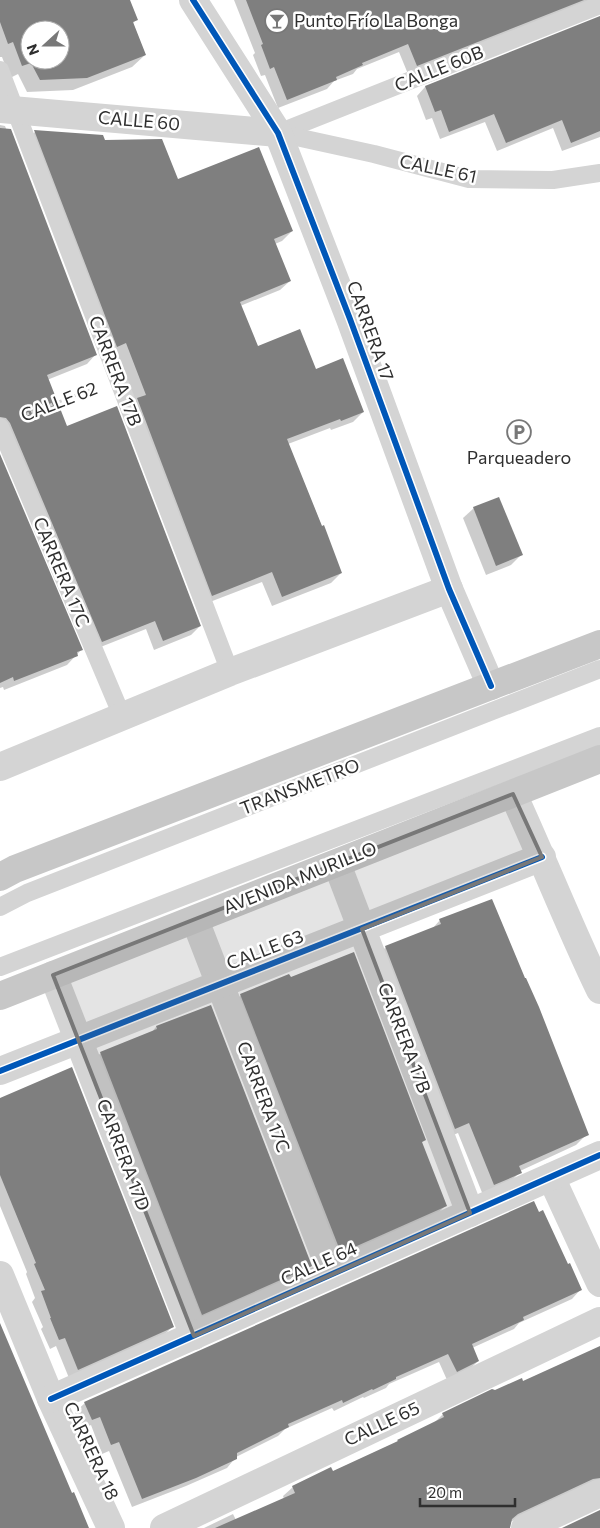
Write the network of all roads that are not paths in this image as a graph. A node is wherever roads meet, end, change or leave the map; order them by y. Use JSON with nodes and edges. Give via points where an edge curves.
{"nodes":[{"id":1,"x":193,"y":0,"type":"edge"},
{"id":2,"x":600,"y":5,"type":"edge"},
{"id":3,"x":0,"y":70,"type":"edge"},
{"id":4,"x":8,"y":110,"type":"edge"},
{"id":5,"x":278,"y":133,"type":"junction"},
{"id":6,"x":600,"y":173,"type":"edge"},
{"id":7,"x":0,"y":427,"type":"edge"},
{"id":8,"x":449,"y":589,"type":"junction"},
{"id":9,"x":600,"y":644,"type":"edge"},
{"id":10,"x":600,"y":669,"type":"edge"},
{"id":11,"x":230,"y":672,"type":"junction"},
{"id":12,"x":490,"y":686,"type":"junction"},
{"id":13,"x":122,"y":716,"type":"junction"},
{"id":14,"x":600,"y":736,"type":"edge"},
{"id":15,"x":600,"y":759,"type":"edge"},
{"id":16,"x":0,"y":767,"type":"edge"},
{"id":17,"x":513,"y":794,"type":"junction"},
{"id":18,"x":542,"y":857,"type":"junction"},
{"id":19,"x":337,"y":864,"type":"junction"},
{"id":20,"x":0,"y":877,"type":"edge"},
{"id":21,"x":0,"y":907,"type":"edge"},
{"id":22,"x":194,"y":920,"type":"junction"},
{"id":23,"x":362,"y":929,"type":"junction"},
{"id":24,"x":0,"y":967,"type":"edge"},
{"id":25,"x":53,"y":975,"type":"junction"},
{"id":26,"x":219,"y":984,"type":"junction"},
{"id":27,"x":600,"y":990,"type":"edge"},
{"id":28,"x":0,"y":996,"type":"edge"},
{"id":29,"x":78,"y":1040,"type":"junction"},
{"id":30,"x":0,"y":1071,"type":"edge"},
{"id":31,"x":600,"y":1155,"type":"edge"},
{"id":32,"x":551,"y":1177,"type":"junction"},
{"id":33,"x":470,"y":1213,"type":"junction"},
{"id":34,"x":332,"y":1274,"type":"junction"},
{"id":35,"x":0,"y":1275,"type":"edge"},
{"id":36,"x":600,"y":1283,"type":"edge"},
{"id":37,"x":600,"y":1321,"type":"edge"},
{"id":38,"x":194,"y":1336,"type":"junction"},
{"id":39,"x":51,"y":1400,"type":"junction"},
{"id":40,"x":600,"y":1493,"type":"edge"},
{"id":41,"x":111,"y":1528,"type":"edge"},
{"id":42,"x":164,"y":1528,"type":"edge"},
{"id":43,"x":525,"y":1528,"type":"edge"}],
"edges":[{"from":1,"to":5,"type":"street","name":"CARRERA 17"},
{"from":2,"to":5,"type":"lane","name":"CALLE 60B"},
{"from":3,"to":4,"type":"lane","name":"CARRERA 17B"},
{"from":4,"to":5,"type":"street","name":"CALLE 60"},
{"from":4,"to":11,"type":"lane","name":"CARRERA 17B","via":[[118,379]]},
{"from":5,"to":6,"type":"lane","name":"CALLE 61","via":[[469,179],[553,180]]},
{"from":5,"to":8,"type":"street","name":"CARRERA 17"},
{"from":7,"to":13,"type":"lane","name":"CARRERA 17C"},
{"from":8,"to":11,"type":"street"},
{"from":8,"to":12,"type":"street","name":"CARRERA 17"},
{"from":9,"to":12,"type":"main road"},
{"from":10,"to":21,"type":"lane","name":"TRANSMETRO","via":[[27,893]]},
{"from":11,"to":13,"type":"street"},
{"from":12,"to":20,"type":"main road"},
{"from":13,"to":16,"type":"street"},
{"from":14,"to":24,"type":"lane"},
{"from":15,"to":17,"type":"main road","name":"AVENIDA MURILLO"},
{"from":17,"to":18,"type":"street"},
{"from":17,"to":19,"type":"main road","name":"AVENIDA MURILLO"},
{"from":18,"to":23,"type":"street","name":"CALLE 63"},
{"from":18,"to":27,"type":"street"},
{"from":19,"to":22,"type":"main road","name":"AVENIDA MURILLO"},
{"from":19,"to":23,"type":"street","name":"CARRERA 17B"},
{"from":22,"to":25,"type":"main road","name":"AVENIDA MURILLO"},
{"from":22,"to":26,"type":"street","name":"CARRERA 17C"},
{"from":23,"to":26,"type":"street","name":"CALLE 63"},
{"from":23,"to":33,"type":"street","name":"CARRERA 17B"},
{"from":25,"to":28,"type":"main road","name":"AVENIDA MURILLO"},
{"from":25,"to":29,"type":"street","name":"CARRERA 17D"},
{"from":26,"to":29,"type":"street","name":"CALLE 63"},
{"from":26,"to":34,"type":"street","name":"CARRERA 17C"},
{"from":29,"to":30,"type":"street","name":"CALLE 63"},
{"from":29,"to":38,"type":"street","name":"CARRERA 17D"},
{"from":31,"to":32,"type":"street","name":"CALLE 64"},
{"from":32,"to":33,"type":"street","name":"CALLE 64"},
{"from":32,"to":36,"type":"street"},
{"from":33,"to":34,"type":"street","name":"CALLE 64"},
{"from":34,"to":38,"type":"street","name":"CALLE 64"},
{"from":35,"to":39,"type":"street","name":"CARRERA 18"},
{"from":37,"to":42,"type":"street","name":"CALLE 65"},
{"from":38,"to":39,"type":"street","name":"CALLE 64"},
{"from":39,"to":41,"type":"street","name":"CARRERA 18"},
{"from":40,"to":43,"type":"street"}]}
